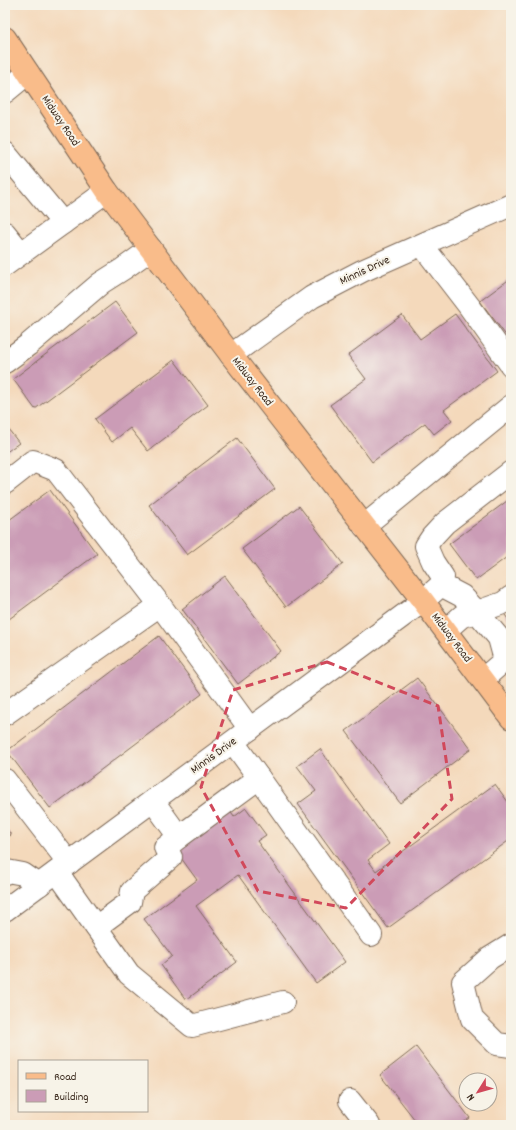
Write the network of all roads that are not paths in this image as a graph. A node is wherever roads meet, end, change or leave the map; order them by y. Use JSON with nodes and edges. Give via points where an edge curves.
{"nodes":[{"id":1,"x":5,"y":38,"type":"edge"},
{"id":2,"x":28,"y":73,"type":"junction"},
{"id":3,"x":5,"y":92,"type":"edge"},
{"id":4,"x":5,"y":153,"type":"edge"},
{"id":5,"x":107,"y":191,"type":"junction"},
{"id":6,"x":511,"y":205,"type":"edge"},
{"id":7,"x":63,"y":223,"type":"junction"},
{"id":8,"x":5,"y":233,"type":"edge"},
{"id":9,"x":422,"y":245,"type":"junction"},
{"id":10,"x":151,"y":249,"type":"junction"},
{"id":11,"x":13,"y":259,"type":"edge"},
{"id":12,"x":230,"y":355,"type":"junction"},
{"id":13,"x":5,"y":362,"type":"edge"},
{"id":14,"x":511,"y":365,"type":"edge"},
{"id":15,"x":511,"y":406,"type":"edge"},
{"id":16,"x":511,"y":472,"type":"edge"},
{"id":17,"x":5,"y":482,"type":"edge"},
{"id":18,"x":364,"y":526,"type":"junction"},
{"id":19,"x":441,"y":585,"type":"junction"},
{"id":20,"x":511,"y":596,"type":"edge"},
{"id":21,"x":423,"y":601,"type":"junction"},
{"id":22,"x":160,"y":605,"type":"junction"},
{"id":23,"x":477,"y":612,"type":"junction"},
{"id":24,"x":446,"y":630,"type":"junction"},
{"id":25,"x":483,"y":679,"type":"junction"},
{"id":26,"x":5,"y":714,"type":"edge"},
{"id":27,"x":511,"y":718,"type":"edge"},
{"id":28,"x":250,"y":729,"type":"junction"},
{"id":29,"x":233,"y":742,"type":"junction"},
{"id":30,"x":260,"y":778,"type":"junction"},
{"id":31,"x":5,"y":780,"type":"edge"},
{"id":32,"x":153,"y":801,"type":"junction"},
{"id":33,"x":179,"y":837,"type":"junction"},
{"id":34,"x":63,"y":868,"type":"junction"},
{"id":35,"x":5,"y":873,"type":"edge"},
{"id":36,"x":39,"y":885,"type":"junction"},
{"id":37,"x":5,"y":910,"type":"edge"},
{"id":38,"x":96,"y":927,"type":"junction"},
{"id":39,"x":371,"y":935,"type":"dead end"},
{"id":40,"x":511,"y":945,"type":"edge"},
{"id":41,"x":283,"y":1002,"type":"dead end"},
{"id":42,"x":511,"y":1046,"type":"edge"},
{"id":43,"x":350,"y":1101,"type":"dead end"},
{"id":44,"x":369,"y":1125,"type":"edge"}],
"edges":[{"from":1,"to":2,"type":"main road","name":"Midway Road"},
{"from":2,"to":3,"type":"street"},
{"from":2,"to":5,"type":"main road","name":"Midway Road"},
{"from":4,"to":7,"type":"street"},
{"from":5,"to":7,"type":"street"},
{"from":5,"to":10,"type":"main road","name":"Midway Road"},
{"from":6,"to":9,"type":"street","name":"Minnis Drive"},
{"from":7,"to":11,"type":"street"},
{"from":8,"to":11,"type":"street"},
{"from":9,"to":12,"type":"street","name":"Minnis Drive","via":[[362,271],[312,297]]},
{"from":9,"to":14,"type":"street"},
{"from":10,"to":12,"type":"main road","name":"Midway Road"},
{"from":10,"to":13,"type":"street","via":[[101,283]]},
{"from":12,"to":18,"type":"main road","name":"Midway Road"},
{"from":15,"to":18,"type":"street"},
{"from":16,"to":19,"type":"street","via":[[445,523],[426,546],[443,577]]},
{"from":17,"to":22,"type":"street","via":[[33,461],[56,470]]},
{"from":18,"to":21,"type":"main road","name":"Midway Road"},
{"from":19,"to":21,"type":"street","name":"Minnis Drive"},
{"from":19,"to":23,"type":"street","via":[[462,596]]},
{"from":20,"to":23,"type":"street","via":[[503,603]]},
{"from":21,"to":24,"type":"main road","name":"Midway Road"},
{"from":21,"to":28,"type":"street","name":"Minnis Drive"},
{"from":22,"to":26,"type":"street"},
{"from":22,"to":28,"type":"street"},
{"from":23,"to":24,"type":"street","via":[[462,616]]},
{"from":23,"to":25,"type":"street","via":[[499,638],[505,660]]},
{"from":24,"to":25,"type":"main road","name":"Midway Road"},
{"from":25,"to":27,"type":"main road","name":"Midway Road"},
{"from":28,"to":29,"type":"street","name":"Minnis Drive"},
{"from":29,"to":30,"type":"street"},
{"from":29,"to":32,"type":"street","name":"Minnis Drive"},
{"from":30,"to":33,"type":"street"},
{"from":30,"to":39,"type":"street"},
{"from":31,"to":34,"type":"street"},
{"from":32,"to":33,"type":"street"},
{"from":32,"to":34,"type":"street","name":"Minnis Drive"},
{"from":33,"to":38,"type":"street","via":[[165,848],[171,857],[132,891],[130,902]]},
{"from":34,"to":36,"type":"street","name":"Minnis Drive"},
{"from":34,"to":38,"type":"street"},
{"from":35,"to":36,"type":"street","via":[[7,871],[23,874]]},
{"from":36,"to":37,"type":"street","name":"Minnis Drive"},
{"from":38,"to":41,"type":"street","via":[[129,974],[192,1026]]},
{"from":40,"to":42,"type":"street","via":[[490,958],[463,982],[472,1019],[497,1044]]},
{"from":43,"to":44,"type":"street"}]}
